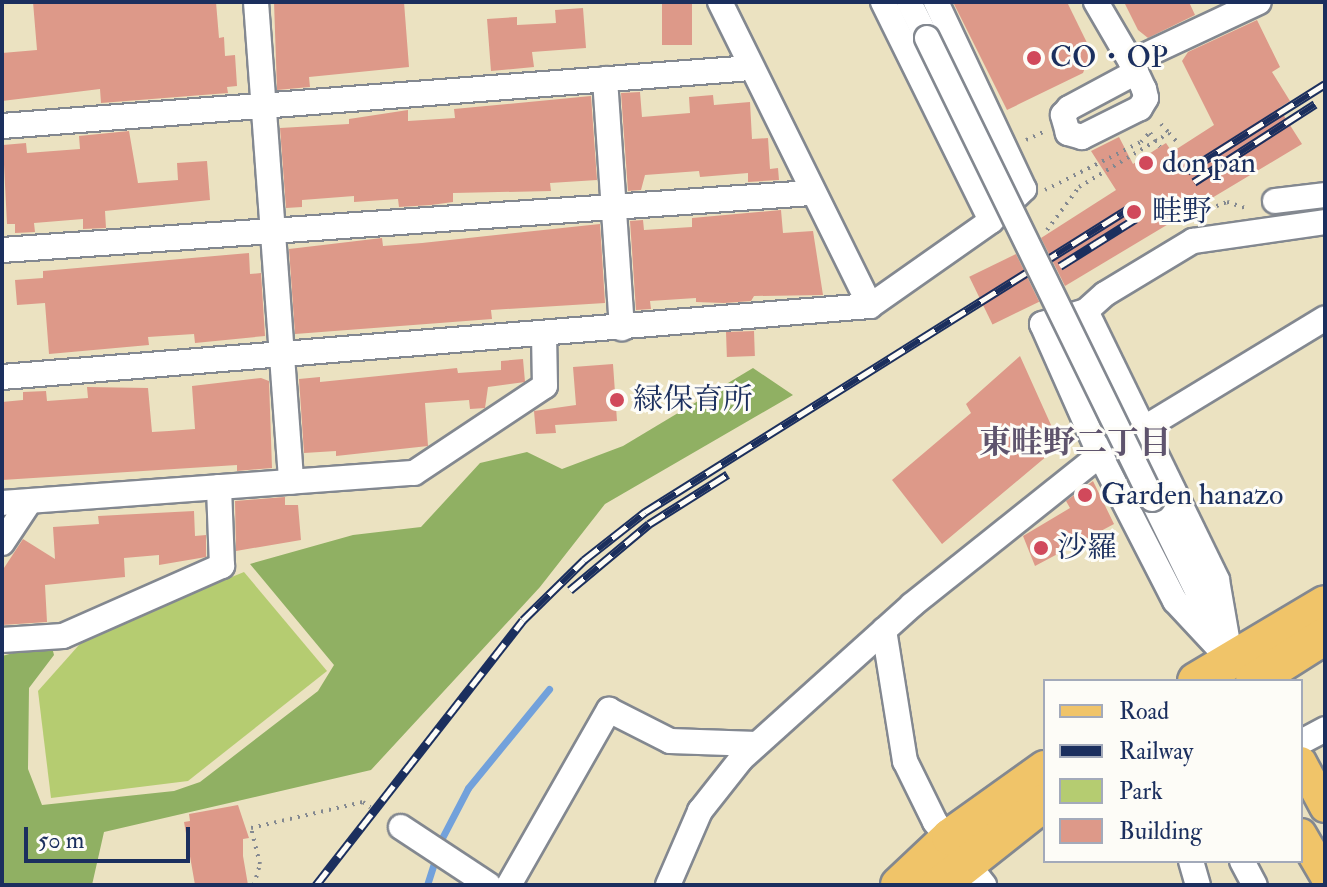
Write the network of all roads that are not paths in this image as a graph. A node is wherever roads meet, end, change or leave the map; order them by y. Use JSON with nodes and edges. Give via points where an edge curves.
{"nodes":[{"id":1,"x":256,"y":2,"type":"edge"},
{"id":2,"x":720,"y":2,"type":"edge"},
{"id":3,"x":883,"y":2,"type":"edge"},
{"id":4,"x":909,"y":2,"type":"edge"},
{"id":5,"x":936,"y":2,"type":"edge"},
{"id":6,"x":1096,"y":2,"type":"edge"},
{"id":7,"x":1259,"y":2,"type":"edge"},
{"id":8,"x":1134,"y":67,"type":"junction"},
{"id":9,"x":751,"y":68,"type":"junction"},
{"id":10,"x":605,"y":79,"type":"junction"},
{"id":11,"x":263,"y":106,"type":"junction"},
{"id":12,"x":2,"y":126,"type":"edge"},
{"id":13,"x":811,"y":193,"type":"junction"},
{"id":14,"x":1325,"y":195,"type":"edge"},
{"id":15,"x":1275,"y":201,"type":"dead end"},
{"id":16,"x":614,"y":207,"type":"junction"},
{"id":17,"x":991,"y":221,"type":"junction"},
{"id":18,"x":1325,"y":222,"type":"edge"},
{"id":19,"x":273,"y":231,"type":"junction"},
{"id":20,"x":2,"y":250,"type":"edge"},
{"id":21,"x":870,"y":306,"type":"junction"},
{"id":22,"x":1086,"y":311,"type":"junction"},
{"id":23,"x":1325,"y":318,"type":"edge"},
{"id":24,"x":622,"y":328,"type":"junction"},
{"id":25,"x":544,"y":334,"type":"junction"},
{"id":26,"x":281,"y":354,"type":"junction"},
{"id":27,"x":2,"y":377,"type":"edge"},
{"id":28,"x":1144,"y":431,"type":"junction"},
{"id":29,"x":1100,"y":455,"type":"junction"},
{"id":30,"x":291,"y":482,"type":"junction"},
{"id":31,"x":219,"y":487,"type":"junction"},
{"id":32,"x":30,"y":501,"type":"junction"},
{"id":33,"x":2,"y":503,"type":"edge"},
{"id":34,"x":2,"y":543,"type":"edge"},
{"id":35,"x":1325,"y":604,"type":"edge"},
{"id":36,"x":884,"y":630,"type":"junction"},
{"id":37,"x":1325,"y":636,"type":"edge"},
{"id":38,"x":2,"y":640,"type":"edge"},
{"id":39,"x":1246,"y":677,"type":"edge"},
{"id":40,"x":1221,"y":679,"type":"edge"},
{"id":41,"x":1325,"y":729,"type":"edge"},
{"id":42,"x":1303,"y":741,"type":"edge"},
{"id":43,"x":757,"y":744,"type":"junction"},
{"id":44,"x":1303,"y":766,"type":"edge"},
{"id":45,"x":1043,"y":771,"type":"edge"},
{"id":46,"x":1043,"y":804,"type":"edge"},
{"id":47,"x":1325,"y":807,"type":"edge"},
{"id":48,"x":401,"y":827,"type":"dead end"},
{"id":49,"x":1303,"y":837,"type":"edge"},
{"id":50,"x":967,"y":861,"type":"edge"},
{"id":51,"x":1192,"y":863,"type":"edge"},
{"id":52,"x":1243,"y":863,"type":"edge"},
{"id":53,"x":1325,"y":875,"type":"edge"},
{"id":54,"x":489,"y":885,"type":"edge"},
{"id":55,"x":509,"y":885,"type":"edge"},
{"id":56,"x":668,"y":885,"type":"edge"},
{"id":57,"x":899,"y":885,"type":"edge"},
{"id":58,"x":940,"y":885,"type":"edge"},
{"id":59,"x":1198,"y":885,"type":"edge"},
{"id":60,"x":1255,"y":885,"type":"edge"}],
"edges":[{"from":1,"to":11,"type":"street"},
{"from":2,"to":9,"type":"street"},
{"from":3,"to":17,"type":"street"},
{"from":4,"to":39,"type":"street","bridge":true,"via":[[1152,499]]},
{"from":5,"to":17,"type":"street","via":[[1024,183],[1022,193]]},
{"from":6,"to":8,"type":"street"},
{"from":7,"to":8,"type":"street"},
{"from":8,"to":8,"type":"street","via":[[1069,108],[1064,125],[1068,133],[1082,137],[1140,120],[1146,98]]},
{"from":9,"to":10,"type":"street"},
{"from":9,"to":13,"type":"street"},
{"from":10,"to":11,"type":"street"},
{"from":10,"to":16,"type":"street"},
{"from":11,"to":12,"type":"street"},
{"from":11,"to":19,"type":"street"},
{"from":13,"to":16,"type":"street"},
{"from":13,"to":21,"type":"street"},
{"from":14,"to":15,"type":"street"},
{"from":16,"to":19,"type":"street"},
{"from":16,"to":24,"type":"street"},
{"from":17,"to":21,"type":"street"},
{"from":18,"to":22,"type":"street","via":[[1193,241]]},
{"from":19,"to":20,"type":"street"},
{"from":19,"to":26,"type":"street"},
{"from":21,"to":24,"type":"street"},
{"from":22,"to":28,"type":"street"},
{"from":22,"to":29,"type":"street","via":[[1042,324]]},
{"from":23,"to":28,"type":"street"},
{"from":24,"to":25,"type":"street"},
{"from":25,"to":26,"type":"street"},
{"from":25,"to":30,"type":"street","via":[[545,386],[414,473]]},
{"from":26,"to":27,"type":"street"},
{"from":26,"to":30,"type":"street"},
{"from":28,"to":29,"type":"street"},
{"from":28,"to":39,"type":"street","via":[[1217,580]]},
{"from":29,"to":36,"type":"street"},
{"from":29,"to":39,"type":"street","via":[[1175,601]]},
{"from":30,"to":31,"type":"street"},
{"from":31,"to":32,"type":"street"},
{"from":31,"to":38,"type":"street","via":[[222,566],[63,636]]},
{"from":32,"to":33,"type":"street"},
{"from":32,"to":34,"type":"street"},
{"from":35,"to":39,"type":"highway"},
{"from":36,"to":43,"type":"street"},
{"from":36,"to":50,"type":"street","via":[[905,761],[935,822]]},
{"from":37,"to":39,"type":"highway"},
{"from":39,"to":40,"type":"highway"},
{"from":41,"to":42,"type":"street"},
{"from":43,"to":55,"type":"street","via":[[670,741],[609,710]]},
{"from":43,"to":56,"type":"street","via":[[700,811]]},
{"from":44,"to":47,"type":"main road"},
{"from":45,"to":50,"type":"highway"},
{"from":46,"to":50,"type":"highway"},
{"from":48,"to":54,"type":"street"},
{"from":49,"to":53,"type":"main road"},
{"from":50,"to":57,"type":"highway"},
{"from":50,"to":58,"type":"highway"},
{"from":51,"to":59,"type":"street"},
{"from":52,"to":60,"type":"street"}]}
